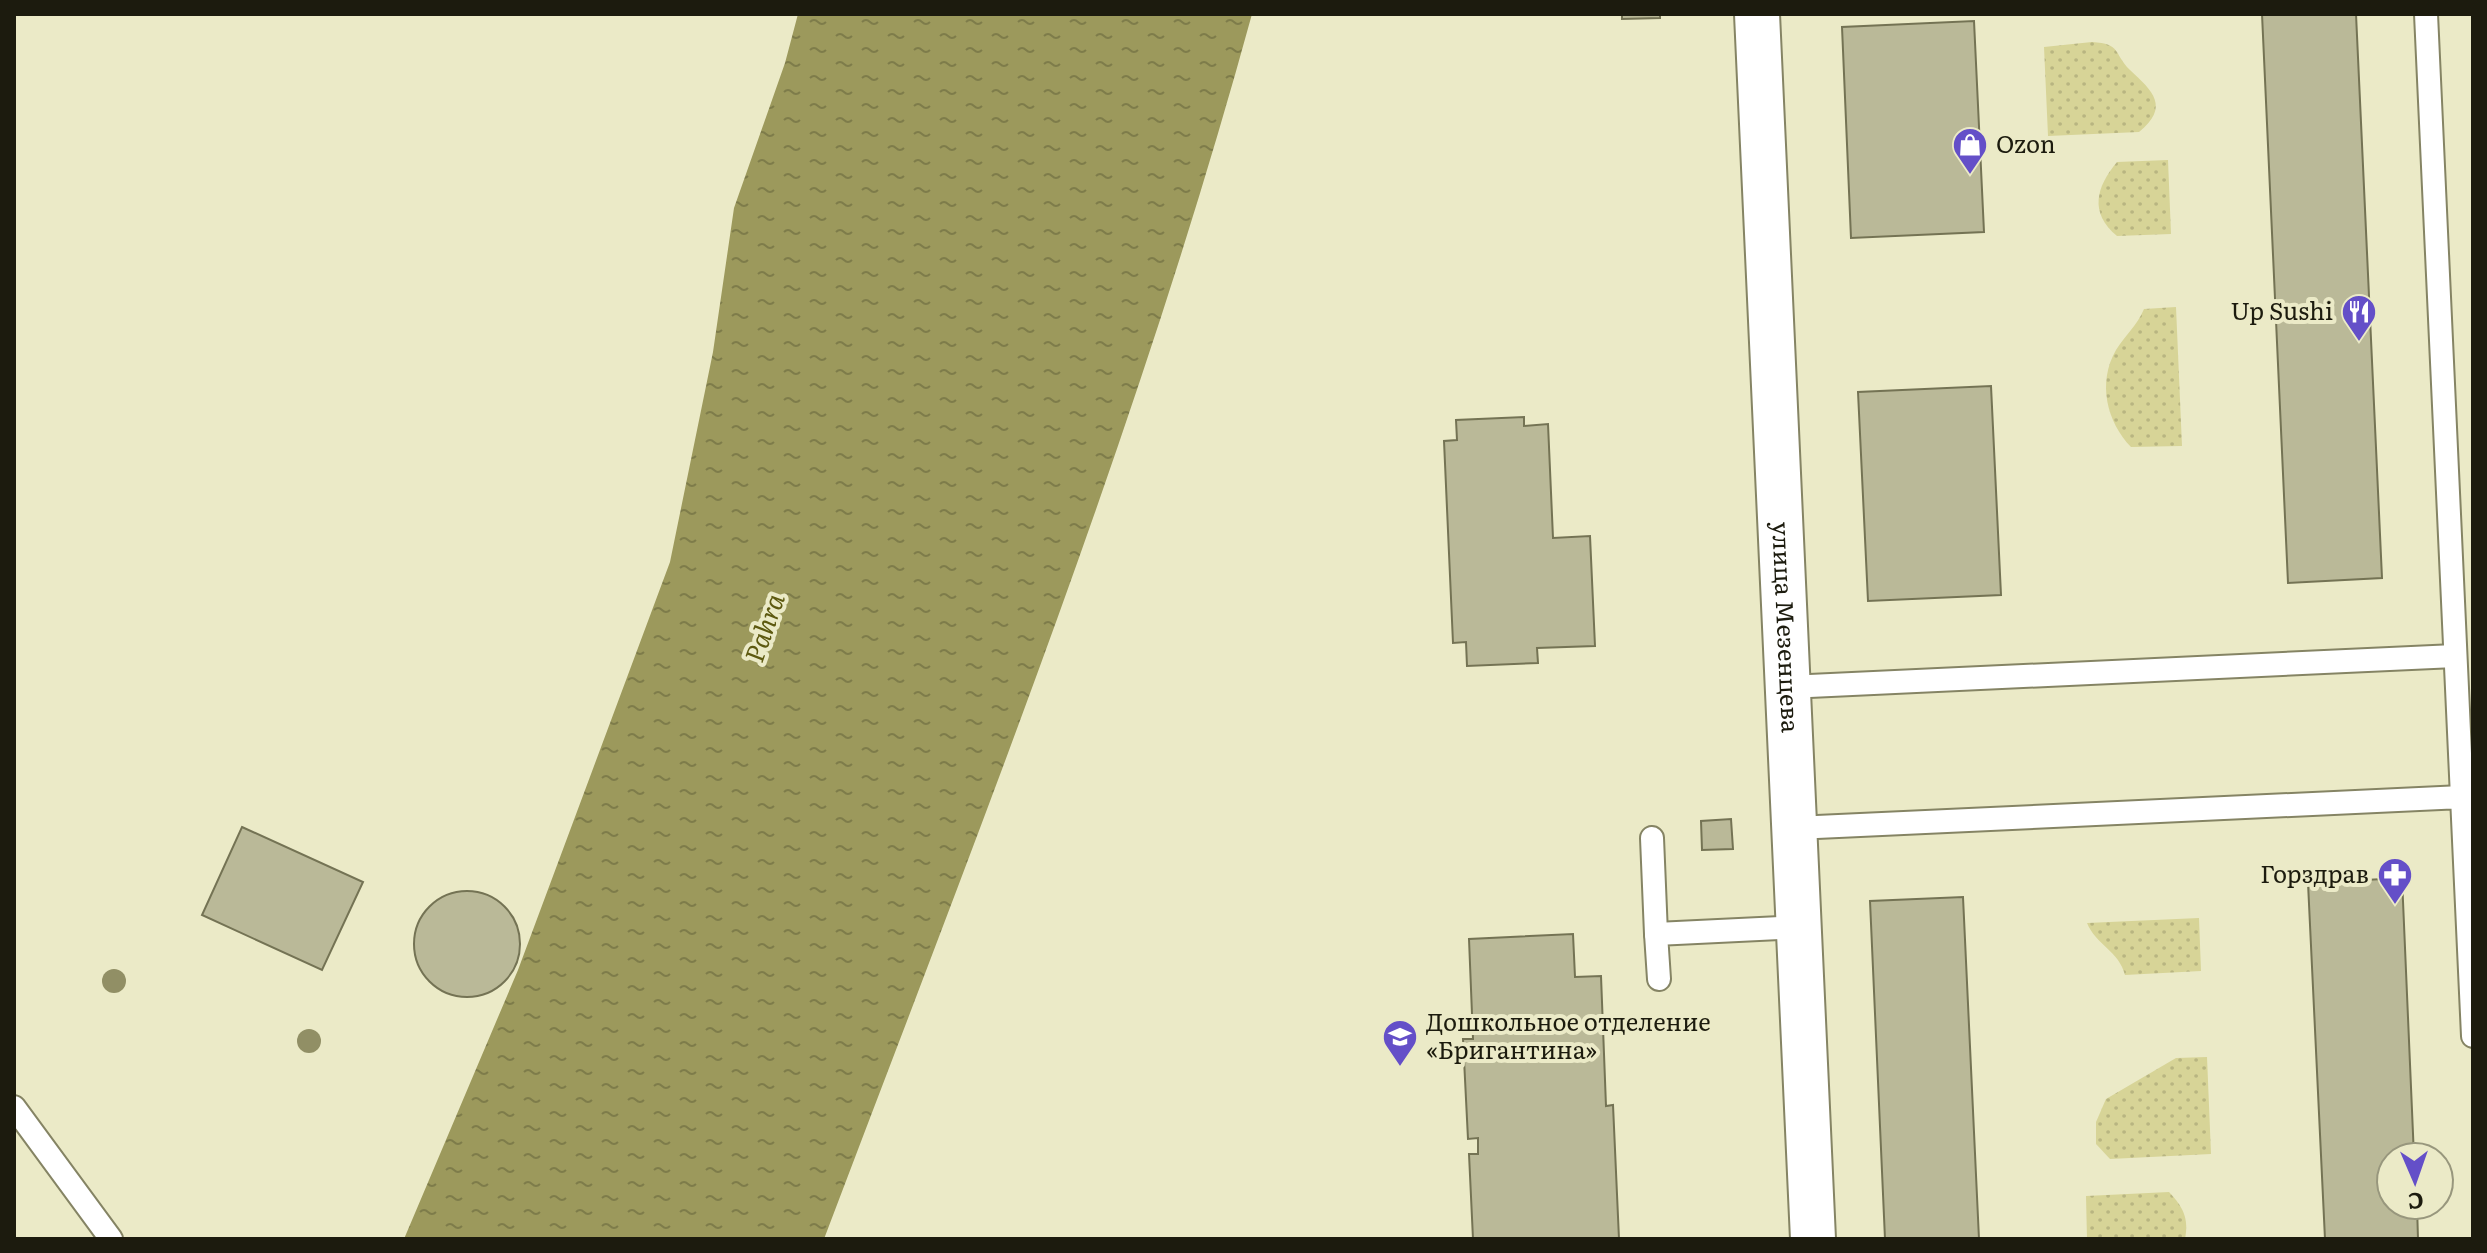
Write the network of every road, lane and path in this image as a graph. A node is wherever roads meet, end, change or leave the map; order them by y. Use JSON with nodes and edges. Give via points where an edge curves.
{"nodes":[{"id":1,"x":1757,"y":14,"type":"edge"},
{"id":2,"x":2426,"y":14,"type":"edge"},
{"id":3,"x":2455,"y":656,"type":"junction"},
{"id":4,"x":1788,"y":687,"type":"junction"},
{"id":5,"x":2468,"y":797,"type":"edge"},
{"id":6,"x":1795,"y":828,"type":"junction"},
{"id":7,"x":1652,"y":838,"type":"dead end"},
{"id":8,"x":1799,"y":927,"type":"junction"},
{"id":9,"x":1656,"y":934,"type":"junction"},
{"id":10,"x":1659,"y":979,"type":"dead end"},
{"id":11,"x":2473,"y":1036,"type":"edge"},
{"id":12,"x":14,"y":1107,"type":"edge"},
{"id":13,"x":111,"y":1239,"type":"edge"},
{"id":14,"x":1813,"y":1239,"type":"edge"}],
"edges":[{"from":1,"to":4,"type":"street","name":"улица Мезенцева"},
{"from":2,"to":3,"type":"lane"},
{"from":3,"to":4,"type":"lane"},
{"from":3,"to":5,"type":"lane"},
{"from":4,"to":6,"type":"street","name":"улица Мезенцева"},
{"from":5,"to":6,"type":"lane"},
{"from":5,"to":11,"type":"lane"},
{"from":6,"to":8,"type":"street","name":"улица Мезенцева"},
{"from":7,"to":9,"type":"lane"},
{"from":8,"to":9,"type":"lane"},
{"from":8,"to":14,"type":"street","name":"улица Мезенцева"},
{"from":9,"to":10,"type":"lane"},
{"from":12,"to":13,"type":"lane"}]}
